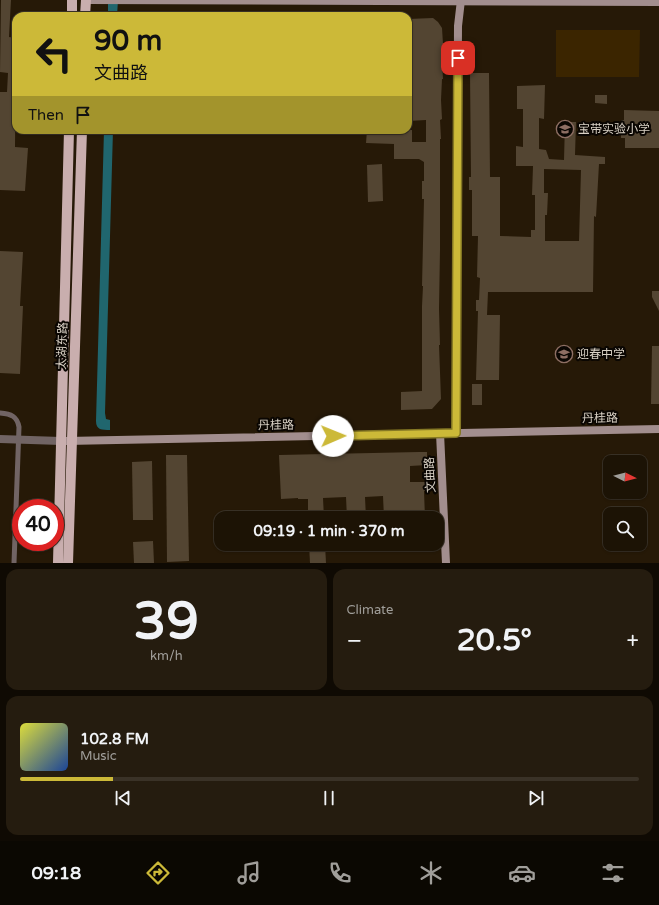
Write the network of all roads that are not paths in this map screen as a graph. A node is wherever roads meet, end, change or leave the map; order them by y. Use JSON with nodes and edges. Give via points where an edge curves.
{"nodes":[{"id":1,"x":72,"y":0,"type":"edge"},
{"id":2,"x":86,"y":0,"type":"edge"},
{"id":3,"x":105,"y":0,"type":"edge"},
{"id":4,"x":120,"y":1,"type":"edge"},
{"id":5,"x":461,"y":1,"type":"edge"},
{"id":6,"x":492,"y":1,"type":"edge"},
{"id":7,"x":530,"y":1,"type":"edge"},
{"id":8,"x":561,"y":1,"type":"edge"},
{"id":9,"x":659,"y":2,"type":"edge"},
{"id":10,"x":72,"y":12,"type":"edge"},
{"id":11,"x":85,"y":12,"type":"edge"},
{"id":12,"x":69,"y":134,"type":"edge"},
{"id":13,"x":82,"y":134,"type":"edge"},
{"id":14,"x":0,"y":413,"type":"edge"},
{"id":15,"x":659,"y":429,"type":"edge"},
{"id":16,"x":456,"y":433,"type":"junction"},
{"id":17,"x":440,"y":434,"type":"junction"},
{"id":18,"x":0,"y":439,"type":"edge"},
{"id":19,"x":18,"y":439,"type":"junction"},
{"id":20,"x":61,"y":441,"type":"junction"},
{"id":21,"x":72,"y":441,"type":"junction"},
{"id":22,"x":14,"y":563,"type":"edge"},
{"id":23,"x":58,"y":563,"type":"edge"},
{"id":24,"x":68,"y":563,"type":"edge"},
{"id":25,"x":446,"y":563,"type":"edge"}],
"edges":[{"from":1,"to":10,"type":"main road"},
{"from":2,"to":3,"type":"street"},
{"from":2,"to":11,"type":"main road"},
{"from":3,"to":4,"type":"street"},
{"from":4,"to":5,"type":"street"},
{"from":5,"to":6,"type":"street"},
{"from":5,"to":16,"type":"street","via":[[458,26]]},
{"from":6,"to":7,"type":"street"},
{"from":7,"to":8,"type":"street"},
{"from":8,"to":9,"type":"street"},
{"from":12,"to":20,"type":"main road","name":"太湖东路"},
{"from":13,"to":21,"type":"main road","name":"太湖东路"},
{"from":14,"to":19,"type":"lane","via":[[11,414],[16,418],[19,427]]},
{"from":15,"to":16,"type":"street","name":"丹桂路"},
{"from":16,"to":17,"type":"street","name":"丹桂路"},
{"from":17,"to":21,"type":"street","name":"丹桂路"},
{"from":17,"to":25,"type":"street","name":"文曲路"},
{"from":18,"to":19,"type":"street"},
{"from":19,"to":20,"type":"street"},
{"from":19,"to":22,"type":"lane"},
{"from":20,"to":21,"type":"street","name":"丹桂路"},
{"from":20,"to":23,"type":"main road","name":"太湖东路"},
{"from":21,"to":24,"type":"main road","name":"太湖东路"}]}
